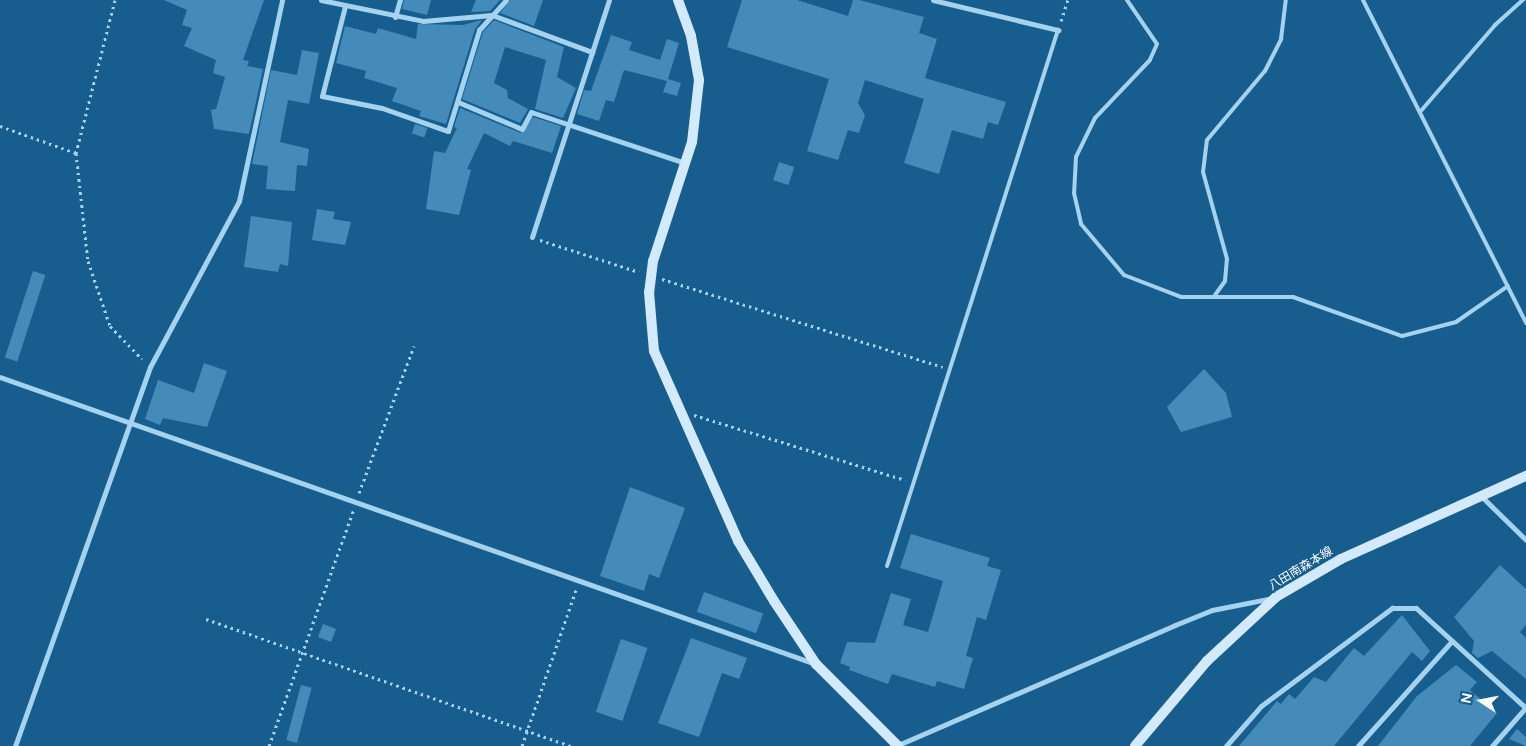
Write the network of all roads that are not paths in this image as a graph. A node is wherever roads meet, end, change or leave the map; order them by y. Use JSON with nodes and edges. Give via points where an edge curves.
{"nodes":[{"id":1,"x":282,"y":0,"type":"edge"},
{"id":2,"x":321,"y":0,"type":"edge"},
{"id":3,"x":400,"y":0,"type":"edge"},
{"id":4,"x":506,"y":0,"type":"edge"},
{"id":5,"x":609,"y":0,"type":"edge"},
{"id":6,"x":678,"y":0,"type":"edge"},
{"id":7,"x":933,"y":0,"type":"edge"},
{"id":8,"x":1128,"y":0,"type":"edge"},
{"id":9,"x":1286,"y":0,"type":"edge"},
{"id":10,"x":1363,"y":0,"type":"edge"},
{"id":11,"x":1523,"y":0,"type":"edge"},
{"id":12,"x":345,"y":6,"type":"junction"},
{"id":13,"x":492,"y":15,"type":"junction"},
{"id":14,"x":395,"y":17,"type":"junction"},
{"id":15,"x":1058,"y":30,"type":"joint"},
{"id":16,"x":592,"y":52,"type":"junction"},
{"id":17,"x":458,"y":102,"type":"junction"},
{"id":18,"x":1420,"y":112,"type":"junction"},
{"id":19,"x":569,"y":124,"type":"junction"},
{"id":20,"x":685,"y":163,"type":"junction"},
{"id":21,"x":532,"y":237,"type":"road end"},
{"id":22,"x":1508,"y":286,"type":"junction"},
{"id":23,"x":1215,"y":295,"type":"junction"},
{"id":24,"x":1526,"y":323,"type":"edge"},
{"id":25,"x":0,"y":377,"type":"edge"},
{"id":26,"x":131,"y":424,"type":"junction"},
{"id":27,"x":1526,"y":476,"type":"edge"},
{"id":28,"x":1479,"y":495,"type":"junction"},
{"id":29,"x":1526,"y":540,"type":"edge"},
{"id":30,"x":887,"y":566,"type":"dead end"},
{"id":31,"x":1276,"y":597,"type":"junction"},
{"id":32,"x":1452,"y":641,"type":"junction"},
{"id":33,"x":816,"y":664,"type":"junction"},
{"id":34,"x":1526,"y":708,"type":"edge"},
{"id":35,"x":15,"y":746,"type":"edge"},
{"id":36,"x":897,"y":746,"type":"edge"},
{"id":37,"x":1135,"y":746,"type":"edge"},
{"id":38,"x":1226,"y":746,"type":"edge"},
{"id":39,"x":1358,"y":746,"type":"edge"},
{"id":40,"x":1492,"y":746,"type":"edge"}],
"edges":[{"from":1,"to":26,"type":"street","via":[[239,201],[150,367]]},
{"from":2,"to":12,"type":"street"},
{"from":3,"to":14,"type":"street"},
{"from":4,"to":13,"type":"street"},
{"from":5,"to":16,"type":"street"},
{"from":6,"to":20,"type":"street","via":[[691,36],[699,80]]},
{"from":7,"to":15,"type":"street"},
{"from":8,"to":23,"type":"lane","via":[[1157,44],[1150,60],[1095,118],[1076,157],[1074,194],[1081,224],[1124,275],[1181,297]]},
{"from":9,"to":23,"type":"lane","via":[[1281,39],[1265,71],[1207,140],[1204,172],[1227,259],[1225,281]]},
{"from":10,"to":18,"type":"lane"},
{"from":11,"to":18,"type":"lane","via":[[1495,25]]},
{"from":12,"to":14,"type":"street"},
{"from":12,"to":17,"type":"street","via":[[322,96],[382,108],[448,131]]},
{"from":13,"to":14,"type":"street","via":[[423,21]]},
{"from":13,"to":16,"type":"street"},
{"from":13,"to":17,"type":"street","via":[[479,30]]},
{"from":15,"to":30,"type":"lane","via":[[910,482]]},
{"from":16,"to":19,"type":"street"},
{"from":17,"to":19,"type":"street","via":[[522,129],[531,112]]},
{"from":18,"to":22,"type":"lane"},
{"from":19,"to":20,"type":"street"},
{"from":19,"to":21,"type":"street"},
{"from":20,"to":33,"type":"street","via":[[651,276],[654,351],[738,541]]},
{"from":22,"to":23,"type":"lane","via":[[1456,322],[1402,336],[1293,297]]},
{"from":22,"to":24,"type":"lane"},
{"from":25,"to":26,"type":"street"},
{"from":26,"to":33,"type":"street"},
{"from":26,"to":35,"type":"street"},
{"from":27,"to":28,"type":"street","name":"八田南森本線"},
{"from":28,"to":29,"type":"street"},
{"from":28,"to":31,"type":"street","name":"八田南森本線","via":[[1340,560]]},
{"from":31,"to":36,"type":"street","via":[[1212,610]]},
{"from":31,"to":37,"type":"street","name":"八田南森本線","via":[[1207,661]]},
{"from":32,"to":34,"type":"street"},
{"from":32,"to":38,"type":"street","via":[[1416,608],[1392,608],[1261,706]]},
{"from":32,"to":39,"type":"street"},
{"from":33,"to":36,"type":"street"},
{"from":34,"to":40,"type":"street"}]}
